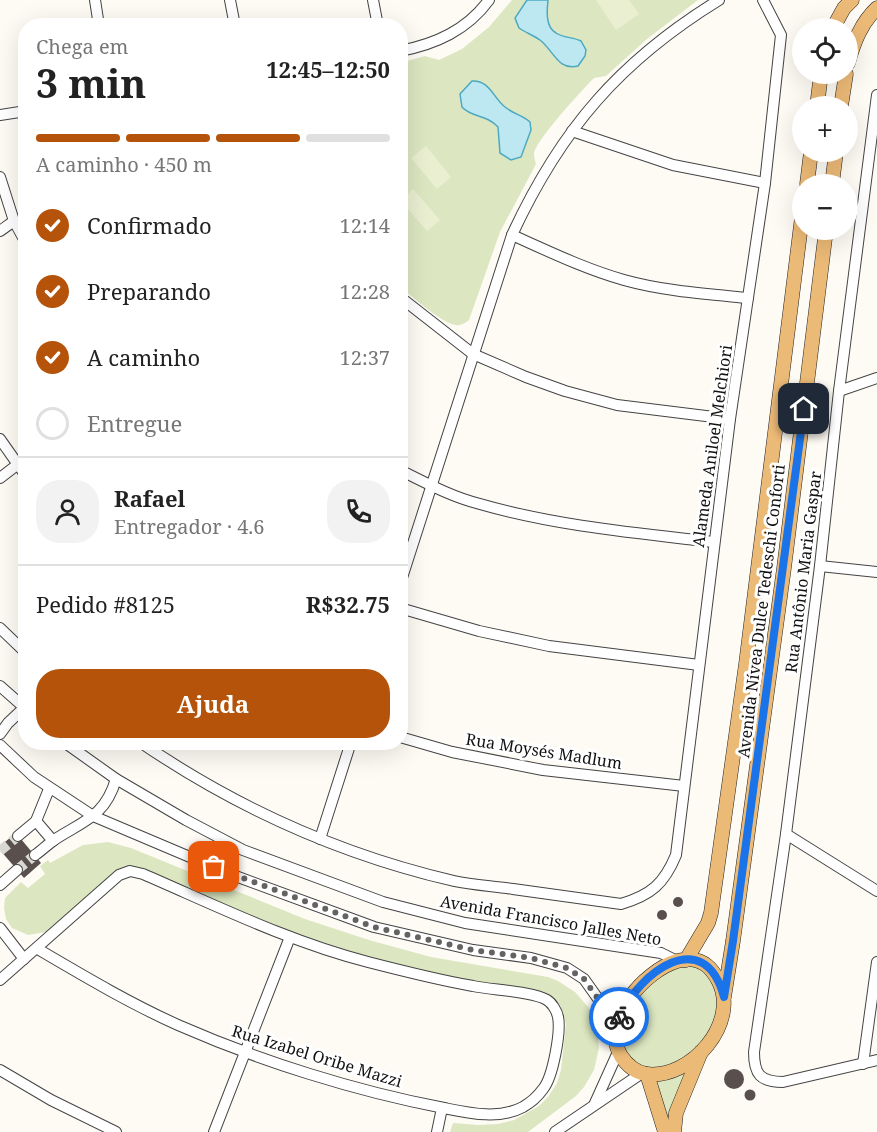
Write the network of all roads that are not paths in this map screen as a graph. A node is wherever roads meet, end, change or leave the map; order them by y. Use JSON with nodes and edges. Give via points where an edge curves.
{"nodes":[{"id":1,"x":95,"y":0,"type":"edge"},
{"id":2,"x":230,"y":0,"type":"edge"},
{"id":3,"x":373,"y":0,"type":"edge"},
{"id":4,"x":489,"y":0,"type":"edge"},
{"id":5,"x":719,"y":0,"type":"edge"},
{"id":6,"x":763,"y":0,"type":"edge"},
{"id":7,"x":852,"y":0,"type":"edge"},
{"id":8,"x":877,"y":8,"type":"edge"},
{"id":9,"x":98,"y":18,"type":"edge"},
{"id":10,"x":233,"y":18,"type":"edge"},
{"id":11,"x":376,"y":18,"type":"edge"},
{"id":12,"x":838,"y":18,"type":"edge"},
{"id":13,"x":858,"y":34,"type":"edge"},
{"id":14,"x":408,"y":49,"type":"edge"},
{"id":15,"x":877,"y":95,"type":"edge"},
{"id":16,"x":876,"y":111,"type":"edge"},
{"id":17,"x":18,"y":112,"type":"edge"},
{"id":18,"x":0,"y":115,"type":"edge"},
{"id":19,"x":572,"y":131,"type":"junction"},
{"id":20,"x":0,"y":177,"type":"edge"},
{"id":21,"x":765,"y":183,"type":"junction"},
{"id":22,"x":14,"y":221,"type":"junction"},
{"id":23,"x":18,"y":228,"type":"edge"},
{"id":24,"x":0,"y":231,"type":"edge"},
{"id":25,"x":512,"y":235,"type":"junction"},
{"id":26,"x":799,"y":240,"type":"edge"},
{"id":27,"x":825,"y":240,"type":"edge"},
{"id":28,"x":796,"y":269,"type":"junction"},
{"id":29,"x":821,"y":272,"type":"junction"},
{"id":30,"x":748,"y":298,"type":"junction"},
{"id":31,"x":408,"y":303,"type":"edge"},
{"id":32,"x":473,"y":354,"type":"junction"},
{"id":33,"x":877,"y":378,"type":"edge"},
{"id":34,"x":839,"y":392,"type":"junction"},
{"id":35,"x":730,"y":419,"type":"junction"},
{"id":36,"x":0,"y":439,"type":"edge"},
{"id":37,"x":18,"y":459,"type":"edge"},
{"id":38,"x":18,"y":464,"type":"edge"},
{"id":39,"x":408,"y":474,"type":"edge"},
{"id":40,"x":0,"y":478,"type":"edge"},
{"id":41,"x":431,"y":486,"type":"junction"},
{"id":42,"x":714,"y":542,"type":"junction"},
{"id":43,"x":408,"y":559,"type":"edge"},
{"id":44,"x":820,"y":566,"type":"junction"},
{"id":45,"x":877,"y":572,"type":"edge"},
{"id":46,"x":408,"y":610,"type":"edge"},
{"id":47,"x":0,"y":628,"type":"edge"},
{"id":48,"x":18,"y":645,"type":"edge"},
{"id":49,"x":699,"y":665,"type":"junction"},
{"id":50,"x":0,"y":686,"type":"edge"},
{"id":51,"x":18,"y":703,"type":"edge"},
{"id":52,"x":18,"y":715,"type":"edge"},
{"id":53,"x":0,"y":734,"type":"edge"},
{"id":54,"x":408,"y":739,"type":"edge"},
{"id":55,"x":0,"y":745,"type":"edge"},
{"id":56,"x":75,"y":750,"type":"edge"},
{"id":57,"x":152,"y":750,"type":"edge"},
{"id":58,"x":348,"y":750,"type":"edge"},
{"id":59,"x":116,"y":779,"type":"junction"},
{"id":60,"x":684,"y":786,"type":"junction"},
{"id":61,"x":49,"y":789,"type":"junction"},
{"id":62,"x":93,"y":816,"type":"junction"},
{"id":63,"x":36,"y":821,"type":"junction"},
{"id":64,"x":786,"y":834,"type":"junction"},
{"id":65,"x":18,"y":836,"type":"tunnel mouth"},
{"id":66,"x":320,"y":839,"type":"junction"},
{"id":67,"x":53,"y":841,"type":"junction"},
{"id":68,"x":35,"y":855,"type":"tunnel mouth"},
{"id":69,"x":17,"y":870,"type":"tunnel mouth"},
{"id":70,"x":0,"y":885,"type":"edge"},
{"id":71,"x":877,"y":891,"type":"edge"},
{"id":72,"x":0,"y":928,"type":"edge"},
{"id":73,"x":290,"y":937,"type":"junction"},
{"id":74,"x":36,"y":948,"type":"junction"},
{"id":75,"x":24,"y":958,"type":"junction"},
{"id":76,"x":681,"y":960,"type":"junction"},
{"id":77,"x":877,"y":962,"type":"edge"},
{"id":78,"x":0,"y":980,"type":"edge"},
{"id":79,"x":724,"y":997,"type":"junction"},
{"id":80,"x":616,"y":1024,"type":"junction"},
{"id":81,"x":618,"y":1052,"type":"junction"},
{"id":82,"x":701,"y":1052,"type":"junction"},
{"id":83,"x":244,"y":1053,"type":"junction"},
{"id":84,"x":877,"y":1060,"type":"edge"},
{"id":85,"x":863,"y":1064,"type":"junction"},
{"id":86,"x":0,"y":1070,"type":"edge"},
{"id":87,"x":644,"y":1073,"type":"junction"},
{"id":88,"x":594,"y":1104,"type":"junction"},
{"id":89,"x":442,"y":1108,"type":"junction"},
{"id":90,"x":116,"y":1132,"type":"edge"},
{"id":91,"x":214,"y":1132,"type":"edge"},
{"id":92,"x":437,"y":1132,"type":"edge"},
{"id":93,"x":555,"y":1132,"type":"edge"},
{"id":94,"x":664,"y":1132,"type":"edge"},
{"id":95,"x":674,"y":1132,"type":"edge"}],
"edges":[{"from":1,"to":9,"type":"street"},
{"from":2,"to":10,"type":"street"},
{"from":3,"to":11,"type":"street"},
{"from":4,"to":14,"type":"street","via":[[466,25],[444,38]]},
{"from":5,"to":19,"type":"street","via":[[628,67]]},
{"from":6,"to":21,"type":"street","name":"Alameda Aniloel Melchiori","via":[[781,35]]},
{"from":7,"to":12,"type":"main road"},
{"from":8,"to":13,"type":"main road"},
{"from":15,"to":16,"type":"street","name":"Rua Antônio Maria Gaspar"},
{"from":16,"to":34,"type":"street","name":"Rua Antônio Maria Gaspar"},
{"from":17,"to":18,"type":"street"},
{"from":19,"to":21,"type":"street","via":[[674,165]]},
{"from":19,"to":25,"type":"street","via":[[527,201]]},
{"from":20,"to":22,"type":"street"},
{"from":21,"to":30,"type":"street","name":"Alameda Aniloel Melchiori"},
{"from":22,"to":23,"type":"street"},
{"from":22,"to":24,"type":"street"},
{"from":25,"to":30,"type":"street","via":[[625,280]]},
{"from":25,"to":32,"type":"street"},
{"from":26,"to":28,"type":"main road","name":"Avenida Nívea Dulce Tedeschi Conforti"},
{"from":27,"to":29,"type":"main road","name":"Avenida Nívea Dulce Tedeschi Conforti"},
{"from":28,"to":29,"type":"main road"},
{"from":28,"to":76,"type":"main road","name":"Avenida Nívea Dulce Tedeschi Conforti","via":[[711,914]]},
{"from":29,"to":79,"type":"main road","name":"Avenida Nívea Dulce Tedeschi Conforti"},
{"from":30,"to":35,"type":"street","name":"Alameda Aniloel Melchiori"},
{"from":31,"to":32,"type":"street"},
{"from":32,"to":35,"type":"street","via":[[526,378],[617,405]]},
{"from":32,"to":41,"type":"street"},
{"from":33,"to":34,"type":"street"},
{"from":34,"to":44,"type":"street","name":"Rua Antônio Maria Gaspar"},
{"from":35,"to":42,"type":"street","name":"Alameda Aniloel Melchiori"},
{"from":36,"to":37,"type":"street"},
{"from":38,"to":40,"type":"street"},
{"from":39,"to":41,"type":"street"},
{"from":41,"to":42,"type":"street","via":[[478,504],[538,518]]},
{"from":41,"to":43,"type":"street"},
{"from":42,"to":49,"type":"street","name":"Alameda Aniloel Melchiori"},
{"from":44,"to":45,"type":"street"},
{"from":44,"to":64,"type":"street","name":"Rua Antônio Maria Gaspar"},
{"from":46,"to":49,"type":"street","via":[[549,646]]},
{"from":47,"to":48,"type":"street"},
{"from":49,"to":60,"type":"street","name":"Alameda Aniloel Melchiori"},
{"from":50,"to":51,"type":"street"},
{"from":52,"to":53,"type":"street"},
{"from":54,"to":60,"type":"street","name":"Rua Moysés Madlum","via":[[543,770]]},
{"from":55,"to":61,"type":"street"},
{"from":56,"to":59,"type":"street","name":"Avenida Francisco Jalles Neto"},
{"from":57,"to":66,"type":"street","via":[[199,781]]},
{"from":58,"to":66,"type":"street"},
{"from":59,"to":62,"type":"street","via":[[108,800]]},
{"from":59,"to":76,"type":"street","name":"Avenida Francisco Jalles Neto","via":[[243,850],[383,902],[465,923],[661,952]]},
{"from":60,"to":66,"type":"street","name":"Alameda Aniloel Melchiori","via":[[676,855],[651,892],[621,904],[456,881],[386,863]]},
{"from":61,"to":62,"type":"street"},
{"from":61,"to":63,"type":"street"},
{"from":62,"to":67,"type":"street"},
{"from":62,"to":80,"type":"street","via":[[230,874],[374,927],[567,968],[584,979]]},
{"from":63,"to":65,"type":"street"},
{"from":63,"to":67,"type":"street"},
{"from":64,"to":71,"type":"street"},
{"from":64,"to":85,"type":"street","name":"Rua Antônio Maria Gaspar","via":[[754,1052],[755,1070],[759,1077],[783,1082]]},
{"from":67,"to":68,"type":"street"},
{"from":69,"to":70,"type":"street"},
{"from":72,"to":75,"type":"street"},
{"from":73,"to":74,"type":"street","via":[[130,871],[119,875]]},
{"from":73,"to":83,"type":"street"},
{"from":73,"to":89,"type":"street","name":"Rua Izabel Oribe Mazzi","via":[[365,961],[547,1000],[558,1013],[559,1023],[553,1068],[544,1089],[523,1107],[510,1112],[484,1114]]},
{"from":74,"to":75,"type":"street"},
{"from":74,"to":83,"type":"street","name":"Rua Izabel Oribe Mazzi","via":[[176,1024]]},
{"from":75,"to":78,"type":"street"},
{"from":76,"to":79,"type":"main road","via":[[707,964]]},
{"from":76,"to":80,"type":"main road","via":[[658,970],[641,984]]},
{"from":77,"to":85,"type":"street"},
{"from":79,"to":82,"type":"main road","via":[[723,1019]]},
{"from":80,"to":81,"type":"main road"},
{"from":81,"to":87,"type":"main road","via":[[628,1065]]},
{"from":81,"to":88,"type":"street"},
{"from":82,"to":87,"type":"main road","via":[[673,1069]]},
{"from":82,"to":95,"type":"main road","via":[[675,1113]]},
{"from":83,"to":89,"type":"street","name":"Rua Izabel Oribe Mazzi"},
{"from":83,"to":91,"type":"street"},
{"from":84,"to":85,"type":"street"},
{"from":86,"to":90,"type":"street"},
{"from":87,"to":88,"type":"street"},
{"from":87,"to":94,"type":"main road"},
{"from":88,"to":93,"type":"street"},
{"from":89,"to":92,"type":"street"}]}
